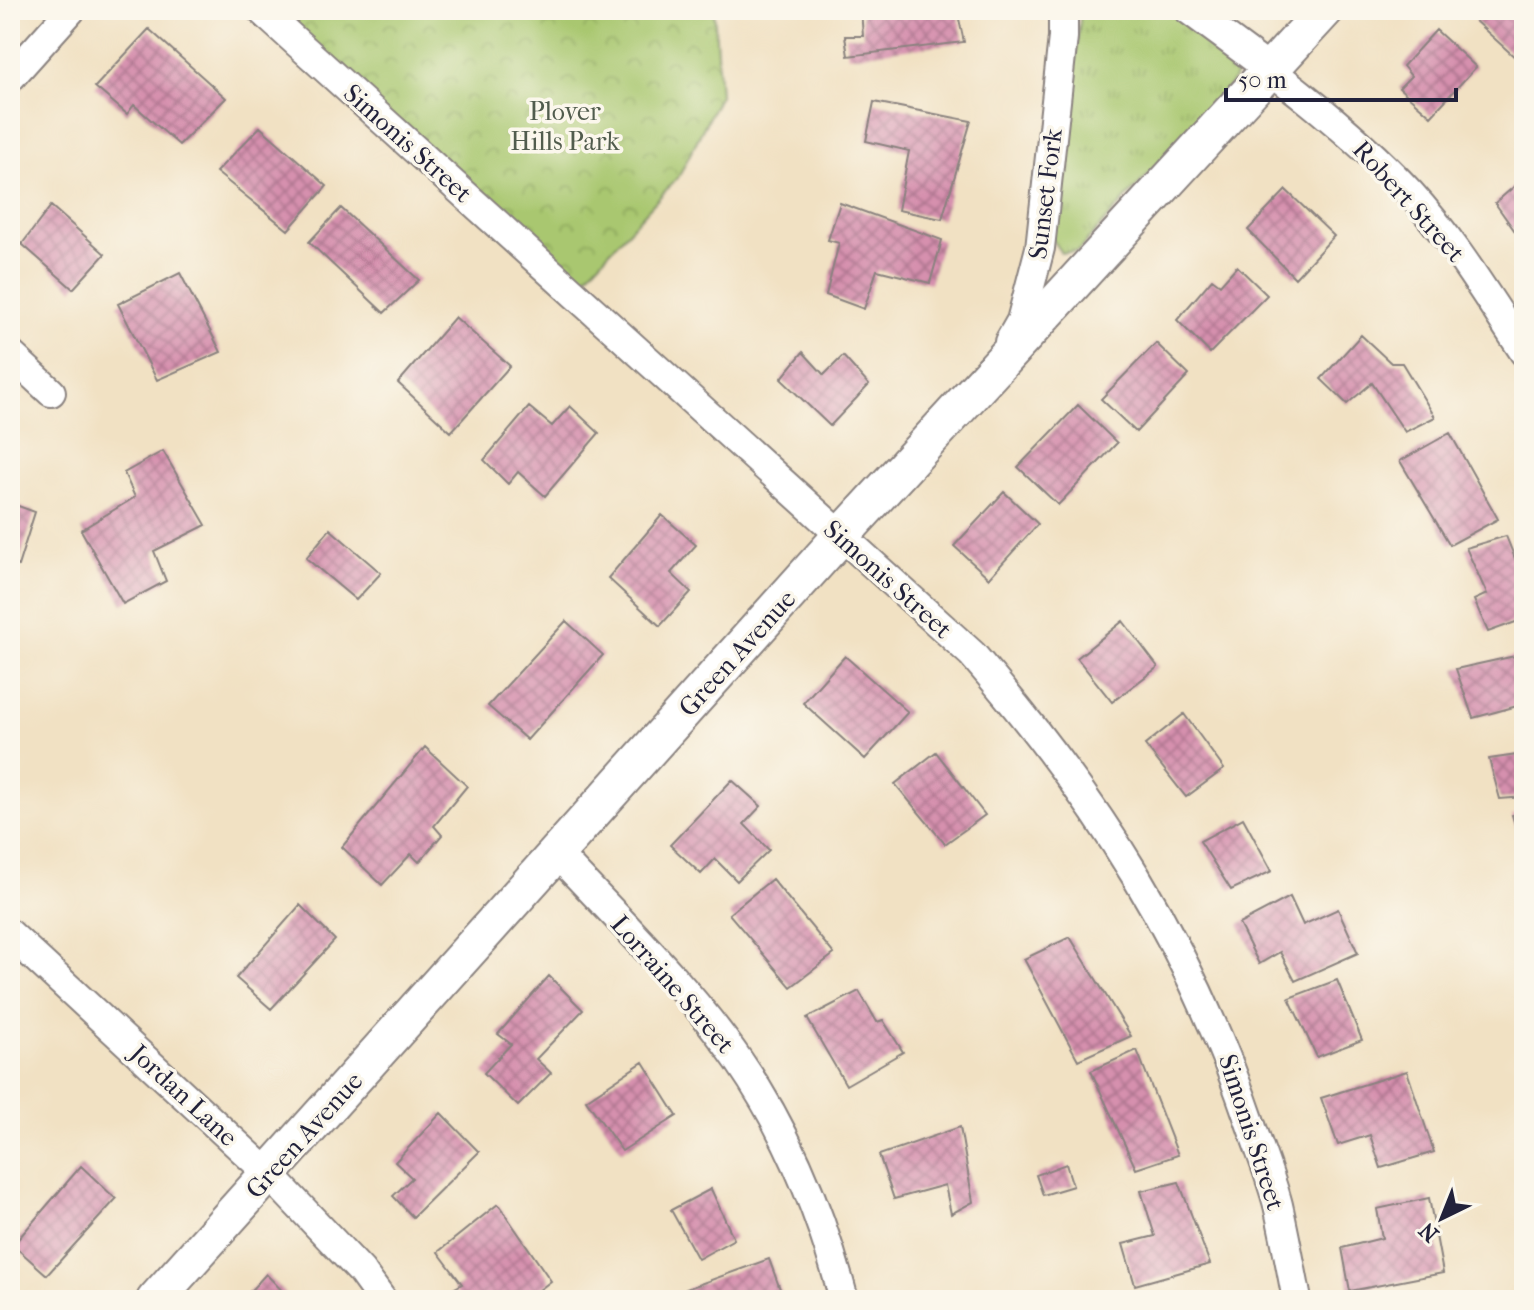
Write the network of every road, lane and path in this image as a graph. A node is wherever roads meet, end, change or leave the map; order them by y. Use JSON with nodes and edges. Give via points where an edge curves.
{"nodes":[{"id":1,"x":71,"y":10,"type":"edge"},
{"id":2,"x":261,"y":10,"type":"edge"},
{"id":3,"x":1063,"y":10,"type":"edge"},
{"id":4,"x":1189,"y":10,"type":"edge"},
{"id":5,"x":1325,"y":10,"type":"edge"},
{"id":6,"x":1271,"y":70,"type":"junction"},
{"id":7,"x":10,"y":78,"type":"edge"},
{"id":8,"x":1524,"y":352,"type":"edge"},
{"id":9,"x":10,"y":354,"type":"edge"},
{"id":10,"x":994,"y":369,"type":"junction"},
{"id":11,"x":51,"y":392,"type":"dead end"},
{"id":12,"x":840,"y":537,"type":"junction"},
{"id":13,"x":558,"y":855,"type":"junction"},
{"id":14,"x":10,"y":934,"type":"edge"},
{"id":15,"x":269,"y":1174,"type":"junction"},
{"id":16,"x":155,"y":1300,"type":"edge"},
{"id":17,"x":382,"y":1300,"type":"edge"},
{"id":18,"x":844,"y":1300,"type":"edge"},
{"id":19,"x":1297,"y":1300,"type":"edge"}],
"edges":[{"from":1,"to":7,"type":"street"},
{"from":2,"to":12,"type":"street","name":"Simonis Street"},
{"from":3,"to":10,"type":"street","name":"Sunset Fork","via":[[1040,248],[1021,321]]},
{"from":4,"to":6,"type":"street"},
{"from":5,"to":6,"type":"street","name":"Green Avenue"},
{"from":6,"to":8,"type":"street","name":"Robert Street","via":[[1319,106],[1411,195],[1456,248]]},
{"from":6,"to":10,"type":"street","name":"Green Avenue"},
{"from":9,"to":11,"type":"street"},
{"from":10,"to":12,"type":"street","name":"Green Avenue"},
{"from":12,"to":13,"type":"street","name":"Green Avenue"},
{"from":12,"to":19,"type":"street","name":"Simonis Street","via":[[972,654],[1043,736],[1137,876],[1173,937],[1224,1046],[1277,1204]]},
{"from":13,"to":15,"type":"street","name":"Green Avenue"},
{"from":13,"to":18,"type":"street","name":"Lorraine Street","via":[[689,994],[740,1062],[807,1185]]},
{"from":14,"to":15,"type":"street","name":"Jordan Lane"},
{"from":15,"to":16,"type":"street","name":"Green Avenue"},
{"from":15,"to":17,"type":"street","name":"Jordan Lane"}]}
